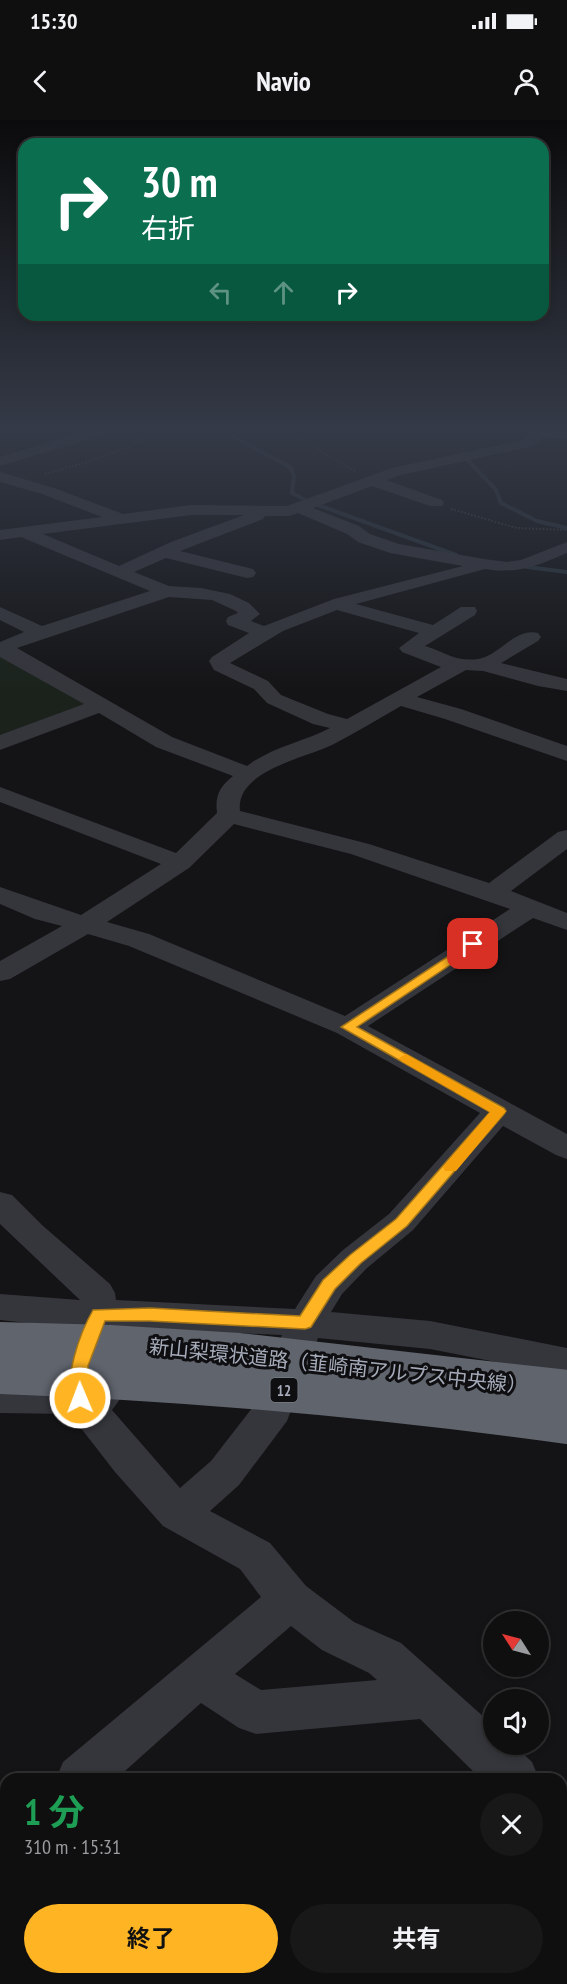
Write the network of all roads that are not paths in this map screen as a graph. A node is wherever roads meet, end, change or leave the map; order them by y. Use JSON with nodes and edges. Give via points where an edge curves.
{"nodes":[{"id":1,"x":120,"y":518,"type":"edge"},
{"id":2,"x":252,"y":518,"type":"edge"},
{"id":3,"x":324,"y":518,"type":"edge"},
{"id":4,"x":23,"y":532,"type":"junction"},
{"id":5,"x":0,"y":535,"type":"edge"},
{"id":6,"x":567,"y":547,"type":"edge"},
{"id":7,"x":164,"y":552,"type":"junction"},
{"id":8,"x":484,"y":564,"type":"junction"},
{"id":9,"x":524,"y":565,"type":"junction"},
{"id":10,"x":556,"y":569,"type":"dead end"},
{"id":11,"x":118,"y":573,"type":"junction"},
{"id":12,"x":247,"y":573,"type":"dead end"},
{"id":13,"x":167,"y":592,"type":"junction"},
{"id":14,"x":336,"y":604,"type":"junction"},
{"id":15,"x":468,"y":612,"type":"dead end"},
{"id":16,"x":0,"y":613,"type":"edge"},
{"id":17,"x":433,"y":631,"type":"junction"},
{"id":18,"x":41,"y":633,"type":"junction"},
{"id":19,"x":265,"y":633,"type":"junction"},
{"id":20,"x":531,"y":637,"type":"dead end"},
{"id":21,"x":2,"y":650,"type":"edge"},
{"id":22,"x":484,"y":665,"type":"junction"},
{"id":23,"x":458,"y":666,"type":"junction"},
{"id":24,"x":567,"y":685,"type":"edge"},
{"id":25,"x":400,"y":699,"type":"junction"},
{"id":26,"x":102,"y":705,"type":"junction"},
{"id":27,"x":350,"y":726,"type":"junction"},
{"id":28,"x":0,"y":743,"type":"edge"},
{"id":29,"x":567,"y":754,"type":"edge"},
{"id":30,"x":248,"y":774,"type":"junction"},
{"id":31,"x":0,"y":794,"type":"edge"},
{"id":32,"x":229,"y":815,"type":"junction"},
{"id":33,"x":567,"y":837,"type":"edge"},
{"id":34,"x":180,"y":864,"type":"junction"},
{"id":35,"x":492,"y":893,"type":"junction"},
{"id":36,"x":0,"y":895,"type":"edge"},
{"id":37,"x":530,"y":908,"type":"junction"},
{"id":38,"x":567,"y":922,"type":"edge"},
{"id":39,"x":86,"y":924,"type":"junction"},
{"id":40,"x":0,"y":973,"type":"edge"},
{"id":41,"x":347,"y":1027,"type":"junction"},
{"id":42,"x":499,"y":1111,"type":"junction"},
{"id":43,"x":567,"y":1148,"type":"edge"},
{"id":44,"x":0,"y":1203,"type":"edge"},
{"id":45,"x":0,"y":1307,"type":"edge"},
{"id":46,"x":99,"y":1315,"type":"junction"},
{"id":47,"x":305,"y":1323,"type":"junction"},
{"id":48,"x":0,"y":1342,"type":"edge"},
{"id":49,"x":567,"y":1362,"type":"edge"},
{"id":50,"x":0,"y":1374,"type":"edge"},
{"id":51,"x":567,"y":1390,"type":"edge"},
{"id":52,"x":0,"y":1398,"type":"edge"},
{"id":53,"x":80,"y":1398,"type":"junction"},
{"id":54,"x":273,"y":1410,"type":"junction"},
{"id":55,"x":567,"y":1424,"type":"edge"},
{"id":56,"x":567,"y":1440,"type":"edge"},
{"id":57,"x":178,"y":1514,"type":"junction"},
{"id":58,"x":290,"y":1600,"type":"junction"},
{"id":59,"x":198,"y":1676,"type":"junction"},
{"id":60,"x":429,"y":1697,"type":"junction"},
{"id":61,"x":87,"y":1773,"type":"edge"},
{"id":62,"x":509,"y":1773,"type":"edge"}],
"edges":[{"from":1,"to":4,"type":"street"},
{"from":2,"to":7,"type":"street"},
{"from":3,"to":8,"type":"street","via":[[396,549]]},
{"from":4,"to":5,"type":"street"},
{"from":4,"to":11,"type":"street"},
{"from":6,"to":9,"type":"street"},
{"from":7,"to":11,"type":"street"},
{"from":7,"to":12,"type":"street"},
{"from":8,"to":9,"type":"street"},
{"from":8,"to":14,"type":"street"},
{"from":9,"to":10,"type":"street"},
{"from":11,"to":13,"type":"street"},
{"from":13,"to":18,"type":"street"},
{"from":13,"to":19,"type":"street","via":[[205,593],[243,606],[251,614],[235,621]]},
{"from":14,"to":17,"type":"street"},
{"from":14,"to":19,"type":"street"},
{"from":15,"to":17,"type":"street"},
{"from":16,"to":18,"type":"street"},
{"from":17,"to":23,"type":"street","via":[[409,648]]},
{"from":18,"to":21,"type":"street"},
{"from":19,"to":27,"type":"street","via":[[219,661],[221,666],[261,686],[274,699],[321,719]]},
{"from":20,"to":22,"type":"street"},
{"from":21,"to":26,"type":"street"},
{"from":22,"to":23,"type":"street"},
{"from":22,"to":24,"type":"street"},
{"from":23,"to":25,"type":"street"},
{"from":25,"to":27,"type":"street"},
{"from":25,"to":29,"type":"street"},
{"from":26,"to":28,"type":"street"},
{"from":26,"to":30,"type":"street","via":[[164,742]]},
{"from":27,"to":30,"type":"street","via":[[322,741],[270,759]]},
{"from":30,"to":32,"type":"street","via":[[232,788],[227,800]]},
{"from":31,"to":34,"type":"street"},
{"from":32,"to":34,"type":"street"},
{"from":32,"to":35,"type":"street","via":[[360,849]]},
{"from":33,"to":35,"type":"street"},
{"from":34,"to":39,"type":"street"},
{"from":35,"to":37,"type":"street"},
{"from":36,"to":39,"type":"street"},
{"from":37,"to":38,"type":"street"},
{"from":37,"to":41,"type":"street"},
{"from":39,"to":40,"type":"street"},
{"from":39,"to":41,"type":"street","via":[[139,940]]},
{"from":41,"to":42,"type":"street"},
{"from":42,"to":43,"type":"street"},
{"from":42,"to":47,"type":"street","via":[[401,1222],[329,1285]]},
{"from":44,"to":46,"type":"street","via":[[97,1293]]},
{"from":45,"to":46,"type":"street"},
{"from":46,"to":47,"type":"street"},
{"from":46,"to":53,"type":"street","via":[[80,1366]]},
{"from":47,"to":49,"type":"street","via":[[430,1335]]},
{"from":47,"to":54,"type":"street"},
{"from":48,"to":51,"type":"highway","name":"新山梨環状道路（韮崎南アルプス中央線）","number":"12","bridge":true,"via":[[239,1353]]},
{"from":50,"to":55,"type":"highway","name":"新山梨環状道路（韮崎南アルプス中央線）","number":"12","bridge":true,"via":[[231,1385]]},
{"from":52,"to":53,"type":"street"},
{"from":53,"to":54,"type":"street"},
{"from":53,"to":57,"type":"street"},
{"from":54,"to":56,"type":"street"},
{"from":54,"to":57,"type":"street","via":[[225,1473]]},
{"from":57,"to":58,"type":"street","via":[[255,1556]]},
{"from":58,"to":59,"type":"street"},
{"from":58,"to":60,"type":"street","via":[[338,1636],[385,1658]]},
{"from":59,"to":60,"type":"street","via":[[256,1712]]},
{"from":59,"to":61,"type":"street"},
{"from":60,"to":62,"type":"street"}]}
